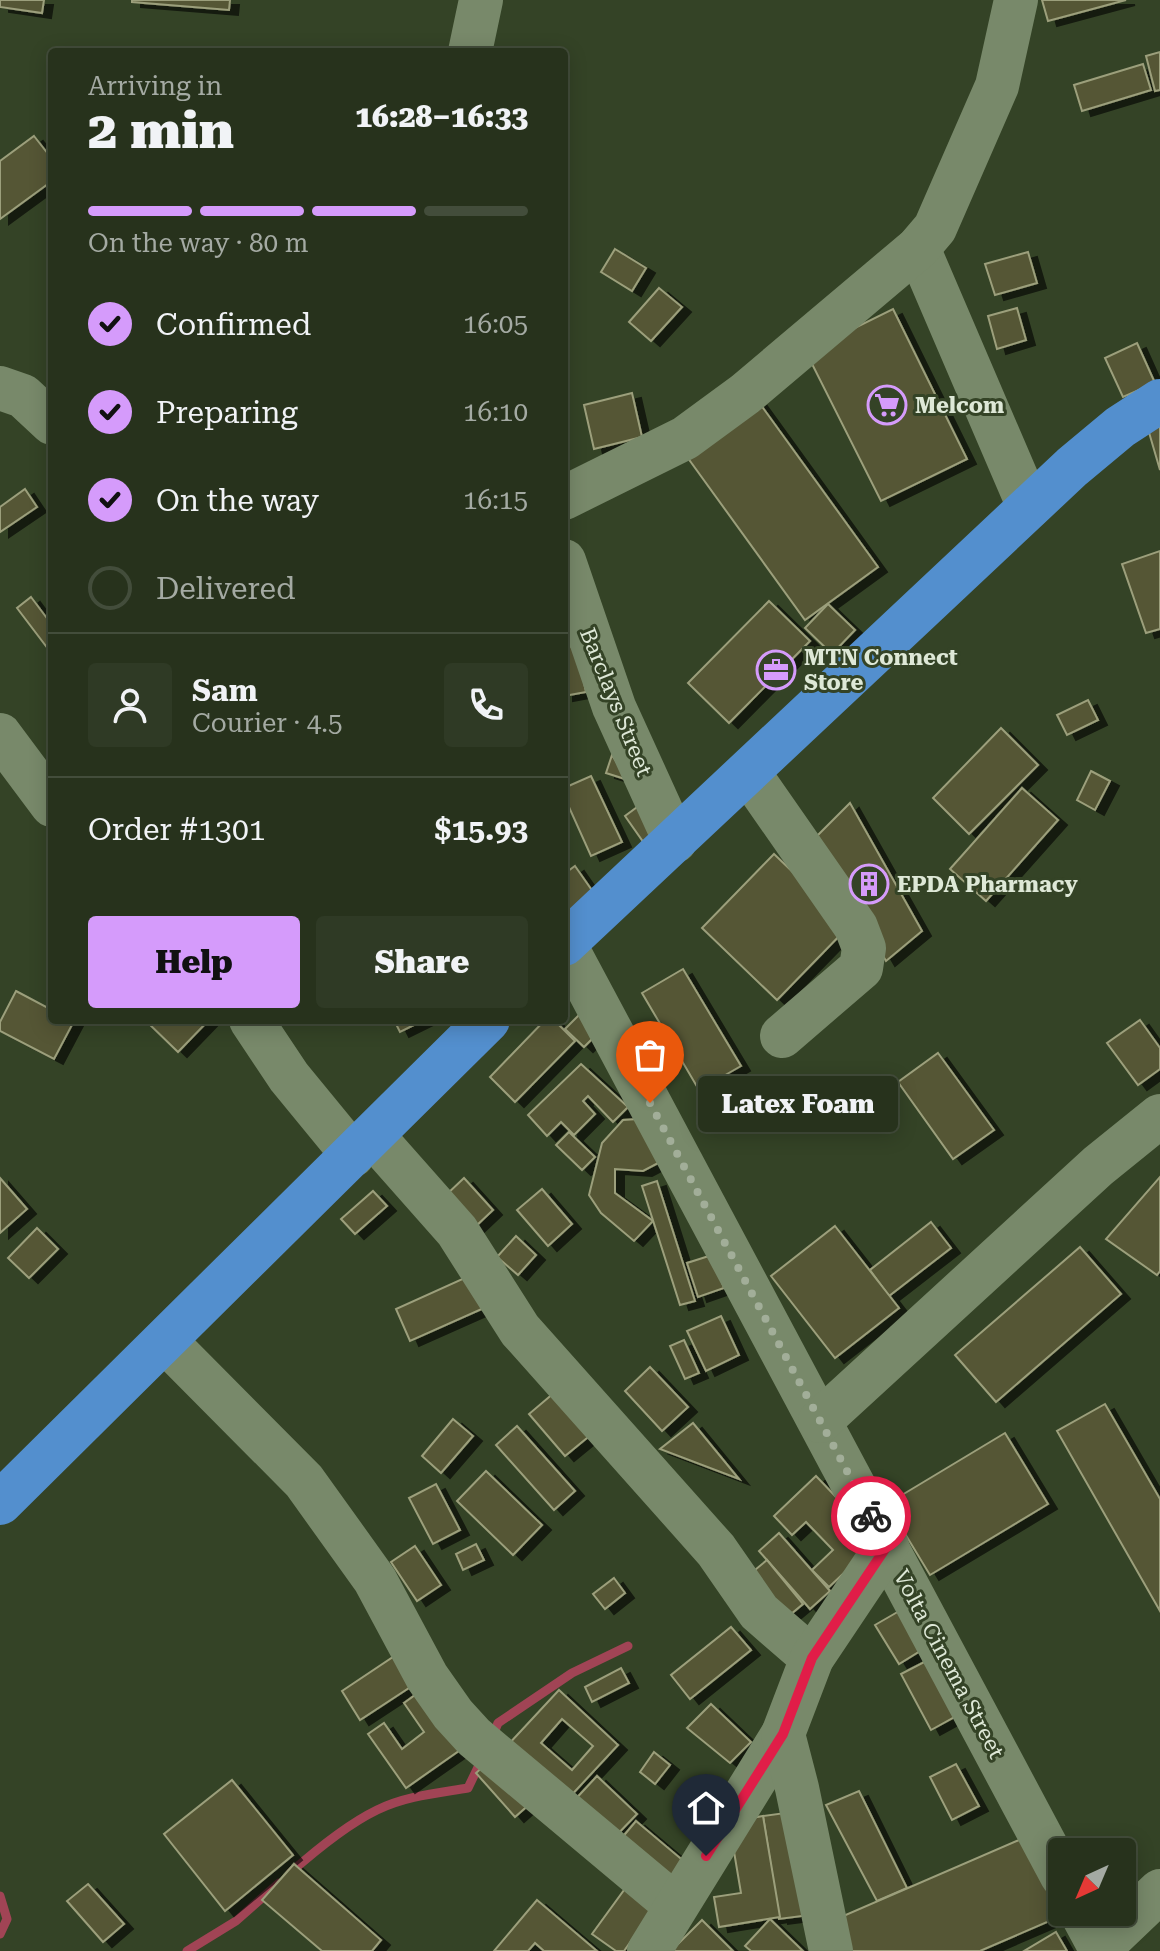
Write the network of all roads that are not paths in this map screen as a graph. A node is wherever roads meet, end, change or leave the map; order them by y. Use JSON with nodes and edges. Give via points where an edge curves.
{"nodes":[{"id":1,"x":481,"y":0,"type":"edge"},
{"id":2,"x":1016,"y":0,"type":"edge"},
{"id":3,"x":471,"y":48,"type":"edge"},
{"id":4,"x":918,"y":248,"type":"junction"},
{"id":5,"x":0,"y":388,"type":"edge"},
{"id":6,"x":1160,"y":401,"type":"edge"},
{"id":7,"x":48,"y":419,"type":"edge"},
{"id":8,"x":568,"y":496,"type":"edge"},
{"id":9,"x":1029,"y":507,"type":"junction"},
{"id":10,"x":568,"y":573,"type":"edge"},
{"id":11,"x":0,"y":735,"type":"edge"},
{"id":12,"x":748,"y":772,"type":"junction"},
{"id":13,"x":48,"y":800,"type":"edge"},
{"id":14,"x":675,"y":841,"type":"junction"},
{"id":15,"x":568,"y":940,"type":"edge"},
{"id":16,"x":568,"y":951,"type":"edge"},
{"id":17,"x":254,"y":1024,"type":"edge"},
{"id":18,"x":484,"y":1024,"type":"edge"},
{"id":19,"x":782,"y":1036,"type":"dead end"},
{"id":20,"x":1160,"y":1116,"type":"edge"},
{"id":21,"x":363,"y":1146,"type":"junction"},
{"id":22,"x":165,"y":1341,"type":"junction"},
{"id":23,"x":820,"y":1421,"type":"junction"},
{"id":24,"x":0,"y":1503,"type":"edge"},
{"id":25,"x":887,"y":1546,"type":"junction"},
{"id":26,"x":812,"y":1658,"type":"junction"},
{"id":27,"x":783,"y":1734,"type":"junction"},
{"id":28,"x":1048,"y":1850,"type":"edge"},
{"id":29,"x":1160,"y":1891,"type":"edge"},
{"id":30,"x":675,"y":1905,"type":"junction"},
{"id":31,"x":1094,"y":1937,"type":"edge"},
{"id":32,"x":649,"y":1951,"type":"edge"},
{"id":33,"x":831,"y":1951,"type":"edge"}],
"edges":[{"from":1,"to":3,"type":"street"},
{"from":2,"to":4,"type":"street","via":[[997,86],[935,228]]},
{"from":4,"to":8,"type":"street","via":[[685,438]]},
{"from":4,"to":9,"type":"street"},
{"from":5,"to":7,"type":"street","via":[[23,396]]},
{"from":6,"to":9,"type":"highway","via":[[1120,427]]},
{"from":9,"to":12,"type":"highway"},
{"from":10,"to":14,"type":"street","name":"Barclays Street","via":[[614,707]]},
{"from":11,"to":13,"type":"street"},
{"from":12,"to":14,"type":"highway"},
{"from":12,"to":19,"type":"street","via":[[856,927],[864,948],[861,968]]},
{"from":14,"to":15,"type":"highway"},
{"from":16,"to":23,"type":"street","name":"Volta Cinema Street"},
{"from":17,"to":21,"type":"street","via":[[289,1077]]},
{"from":18,"to":21,"type":"highway"},
{"from":20,"to":23,"type":"street","via":[[1098,1166]]},
{"from":21,"to":22,"type":"highway"},
{"from":21,"to":26,"type":"street","via":[[457,1231],[520,1330],[716,1550],[759,1612]]},
{"from":22,"to":24,"type":"highway"},
{"from":22,"to":30,"type":"street","via":[[304,1481],[375,1580],[427,1677],[464,1725]]},
{"from":23,"to":25,"type":"street","name":"Volta Cinema Street"},
{"from":25,"to":26,"type":"street"},
{"from":25,"to":28,"type":"street","name":"Volta Cinema Street"},
{"from":26,"to":27,"type":"street"},
{"from":27,"to":30,"type":"street"},
{"from":27,"to":33,"type":"street"},
{"from":29,"to":31,"type":"street"},
{"from":30,"to":32,"type":"street"}]}
